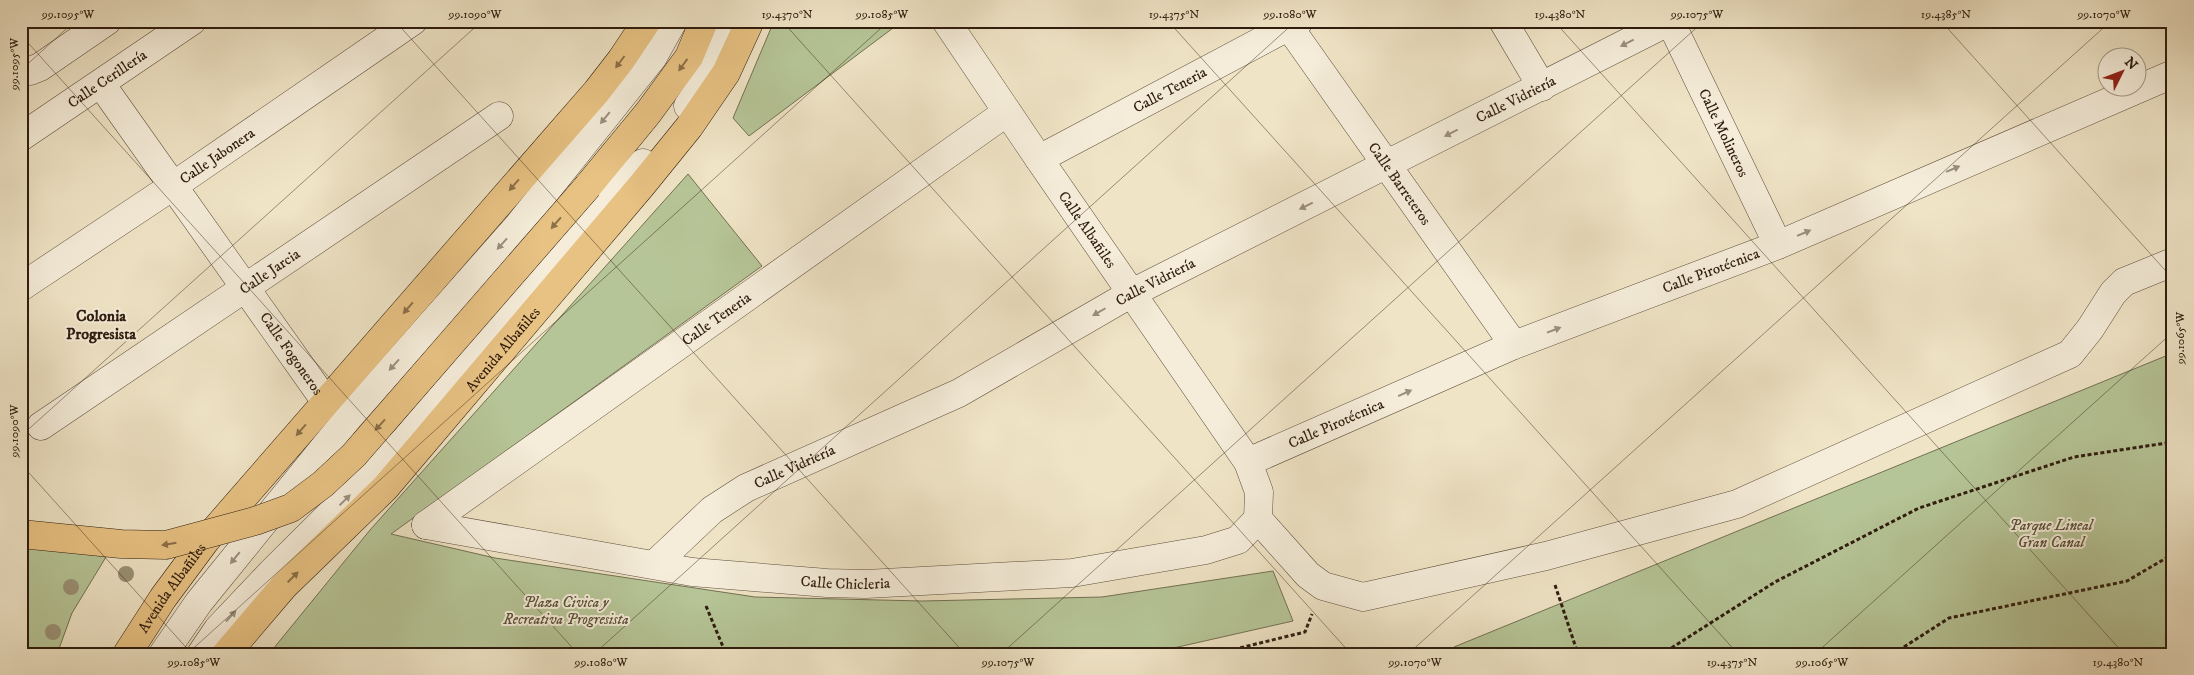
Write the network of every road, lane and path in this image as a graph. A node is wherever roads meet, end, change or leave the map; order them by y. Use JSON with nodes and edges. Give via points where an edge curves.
{"nodes":[{"id":1,"x":107,"y":21,"type":"edge"},
{"id":2,"x":192,"y":21,"type":"edge"},
{"id":3,"x":412,"y":21,"type":"edge"},
{"id":4,"x":647,"y":21,"type":"edge"},
{"id":5,"x":673,"y":21,"type":"edge"},
{"id":6,"x":704,"y":21,"type":"edge"},
{"id":7,"x":735,"y":21,"type":"edge"},
{"id":8,"x":750,"y":21,"type":"edge"},
{"id":9,"x":946,"y":21,"type":"edge"},
{"id":10,"x":1503,"y":21,"type":"edge"},
{"id":11,"x":1670,"y":21,"type":"edge"},
{"id":12,"x":1291,"y":23,"type":"edge"},
{"id":13,"x":21,"y":71,"type":"edge"},
{"id":14,"x":2173,"y":74,"type":"edge"},
{"id":15,"x":101,"y":84,"type":"junction"},
{"id":16,"x":1542,"y":87,"type":"junction"},
{"id":17,"x":1007,"y":112,"type":"junction"},
{"id":18,"x":499,"y":116,"type":"dead end"},
{"id":19,"x":21,"y":137,"type":"edge"},
{"id":20,"x":1039,"y":159,"type":"junction"},
{"id":21,"x":1387,"y":166,"type":"junction"},
{"id":22,"x":173,"y":186,"type":"junction"},
{"id":23,"x":1778,"y":245,"type":"junction"},
{"id":24,"x":2173,"y":262,"type":"edge"},
{"id":25,"x":21,"y":287,"type":"edge"},
{"id":26,"x":245,"y":288,"type":"junction"},
{"id":27,"x":1132,"y":293,"type":"junction"},
{"id":28,"x":1514,"y":345,"type":"junction"},
{"id":29,"x":326,"y":402,"type":"junction"},
{"id":30,"x":41,"y":426,"type":"dead end"},
{"id":31,"x":2173,"y":442,"type":"edge"},
{"id":32,"x":1248,"y":462,"type":"junction"},
{"id":33,"x":1258,"y":519,"type":"junction"},
{"id":34,"x":426,"y":525,"type":"joint"},
{"id":35,"x":21,"y":534,"type":"edge"},
{"id":36,"x":2173,"y":554,"type":"edge"},
{"id":37,"x":1546,"y":556,"type":"junction"},
{"id":38,"x":655,"y":564,"type":"junction"},
{"id":39,"x":692,"y":572,"type":"junction"},
{"id":40,"x":1323,"y":586,"type":"junction"},
{"id":41,"x":1666,"y":653,"type":"edge"},
{"id":42,"x":127,"y":654,"type":"edge"},
{"id":43,"x":164,"y":654,"type":"edge"},
{"id":44,"x":201,"y":654,"type":"edge"},
{"id":45,"x":226,"y":654,"type":"edge"},
{"id":46,"x":726,"y":654,"type":"edge"},
{"id":47,"x":1215,"y":654,"type":"edge"},
{"id":48,"x":1578,"y":654,"type":"edge"},
{"id":49,"x":1660,"y":654,"type":"edge"},
{"id":50,"x":1893,"y":654,"type":"edge"}],
"edges":[{"from":1,"to":13,"type":"street","via":[[40,67]]},
{"from":2,"to":15,"type":"street","name":"Calle Cerillería"},
{"from":3,"to":22,"type":"street","name":"Calle Jabonera"},
{"from":4,"to":29,"type":"main road","name":"Avenida Albañiles","one_way":true,"via":[[591,98]]},
{"from":5,"to":43,"type":"street","one_way":true,"via":[[653,57],[524,219],[348,416],[199,602]]},
{"from":6,"to":35,"type":"main road","one_way":true,"bridge":true,"via":[[689,57],[588,186],[354,455],[323,484],[291,508],[166,545]]},
{"from":44,"to":7,"type":"street","one_way":true,"via":[[218,629],[273,571],[405,440],[671,131],[704,81]]},
{"from":45,"to":8,"type":"main road","name":"Avenida Albañiles","one_way":true,"via":[[284,586],[384,488],[642,185],[726,73]]},
{"from":9,"to":17,"type":"street","name":"Calle Albañiles"},
{"from":10,"to":16,"type":"street"},
{"from":11,"to":16,"type":"street","name":"Calle Vidriería","one_way":true},
{"from":11,"to":23,"type":"street","name":"Calle Molineros"},
{"from":12,"to":20,"type":"street","name":"Calle Teneria"},
{"from":12,"to":21,"type":"street","name":"Calle Barreteros"},
{"from":23,"to":14,"type":"street","name":"Calle Pirotécnica","one_way":true},
{"from":15,"to":19,"type":"street","name":"Calle Cerillería"},
{"from":15,"to":22,"type":"street","name":"Calle Fogoneros"},
{"from":16,"to":21,"type":"street","name":"Calle Vidriería","one_way":true},
{"from":17,"to":20,"type":"street","name":"Calle Albañiles"},
{"from":17,"to":34,"type":"street","name":"Calle Teneria"},
{"from":18,"to":26,"type":"street","name":"Calle Jarcia"},
{"from":20,"to":27,"type":"street","name":"Calle Albañiles"},
{"from":21,"to":27,"type":"street","name":"Calle Vidriería","one_way":true},
{"from":21,"to":28,"type":"street","name":"Calle Barreteros"},
{"from":22,"to":25,"type":"street","name":"Calle Jabonera"},
{"from":22,"to":26,"type":"street","name":"Calle Fogoneros"},
{"from":28,"to":23,"type":"street","name":"Calle Pirotécnica","one_way":true},
{"from":24,"to":37,"type":"street","via":[[2124,282],[2070,354],[1737,504]]},
{"from":26,"to":29,"type":"street","name":"Calle Fogoneros"},
{"from":26,"to":30,"type":"street","name":"Calle Jarcia"},
{"from":27,"to":32,"type":"street","name":"Calle Albañiles"},
{"from":27,"to":38,"type":"street","name":"Calle Vidriería","one_way":true,"via":[[959,393],[746,488],[712,510]]},
{"from":32,"to":28,"type":"street","name":"Calle Pirotécnica","one_way":true},
{"from":29,"to":42,"type":"main road","name":"Avenida Albañiles","one_way":true,"via":[[206,540]]},
{"from":31,"to":41,"type":"path","via":[[2074,457],[1919,508],[1775,582]]},
{"from":32,"to":33,"type":"street","name":"Calle Albañiles","via":[[1259,492]]},
{"from":33,"to":39,"type":"street","name":"Calle Chicleria","via":[[1238,540],[1206,550],[1072,573],[866,584]]},
{"from":33,"to":40,"type":"street","via":[[1308,575]]},
{"from":34,"to":38,"type":"street","name":"Calle Chicleria"},
{"from":36,"to":50,"type":"path","via":[[2127,582],[1949,618]]},
{"from":37,"to":40,"type":"street","via":[[1363,597]]},
{"from":37,"to":48,"type":"path"},
{"from":38,"to":39,"type":"street","name":"Calle Chicleria"},
{"from":39,"to":46,"type":"path"},
{"from":40,"to":47,"type":"path","via":[[1305,632]]},
{"from":41,"to":49,"type":"path"}]}
